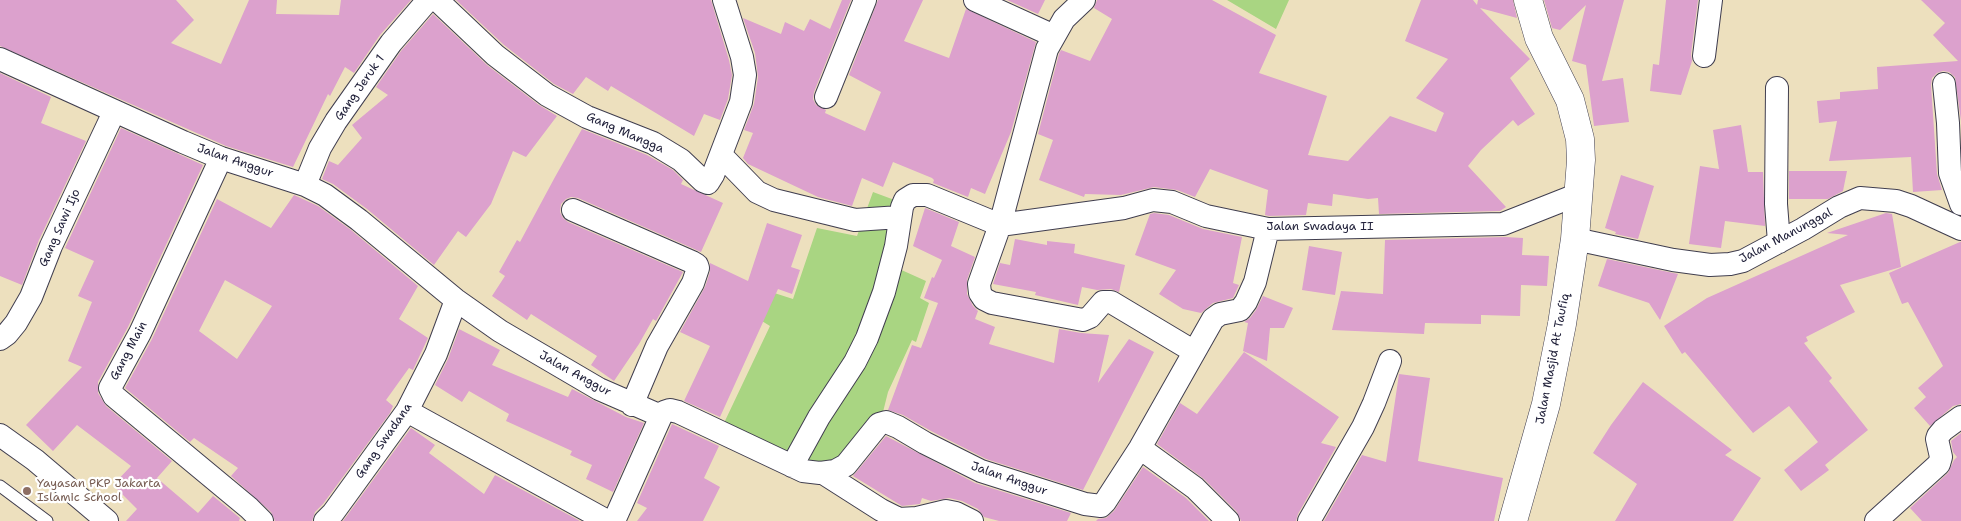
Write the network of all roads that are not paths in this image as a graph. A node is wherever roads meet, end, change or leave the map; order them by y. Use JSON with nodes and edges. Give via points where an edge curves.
{"nodes":[{"id":1,"x":428,"y":0,"type":"edge"},
{"id":2,"x":438,"y":0,"type":"edge"},
{"id":3,"x":724,"y":0,"type":"edge"},
{"id":4,"x":865,"y":0,"type":"edge"},
{"id":5,"x":975,"y":0,"type":"edge"},
{"id":6,"x":1084,"y":0,"type":"edge"},
{"id":7,"x":1528,"y":0,"type":"edge"},
{"id":8,"x":1711,"y":0,"type":"edge"},
{"id":9,"x":1054,"y":36,"type":"junction"},
{"id":10,"x":1704,"y":56,"type":"dead end"},
{"id":11,"x":0,"y":59,"type":"edge"},
{"id":12,"x":1944,"y":84,"type":"dead end"},
{"id":13,"x":1778,"y":88,"type":"dead end"},
{"id":14,"x":826,"y":97,"type":"dead end"},
{"id":15,"x":114,"y":112,"type":"junction"},
{"id":16,"x":721,"y":155,"type":"junction"},
{"id":17,"x":221,"y":158,"type":"junction"},
{"id":18,"x":305,"y":185,"type":"junction"},
{"id":19,"x":1579,"y":194,"type":"junction"},
{"id":20,"x":1961,"y":204,"type":"edge"},
{"id":21,"x":574,"y":210,"type":"dead end"},
{"id":22,"x":900,"y":217,"type":"junction"},
{"id":23,"x":1000,"y":224,"type":"junction"},
{"id":24,"x":1268,"y":229,"type":"junction"},
{"id":25,"x":1961,"y":229,"type":"edge"},
{"id":26,"x":1575,"y":239,"type":"junction"},
{"id":27,"x":1779,"y":242,"type":"junction"},
{"id":28,"x":456,"y":300,"type":"junction"},
{"id":29,"x":0,"y":339,"type":"edge"},
{"id":30,"x":1193,"y":351,"type":"junction"},
{"id":31,"x":1390,"y":361,"type":"dead end"},
{"id":32,"x":632,"y":405,"type":"junction"},
{"id":33,"x":407,"y":411,"type":"junction"},
{"id":34,"x":661,"y":416,"type":"junction"},
{"id":35,"x":1961,"y":418,"type":"edge"},
{"id":36,"x":0,"y":436,"type":"edge"},
{"id":37,"x":1140,"y":448,"type":"junction"},
{"id":38,"x":792,"y":466,"type":"junction"},
{"id":39,"x":823,"y":473,"type":"junction"},
{"id":40,"x":0,"y":486,"type":"edge"},
{"id":41,"x":46,"y":521,"type":"edge"},
{"id":42,"x":107,"y":521,"type":"edge"},
{"id":43,"x":262,"y":521,"type":"edge"},
{"id":44,"x":325,"y":521,"type":"edge"},
{"id":45,"x":608,"y":521,"type":"edge"},
{"id":46,"x":614,"y":521,"type":"edge"},
{"id":47,"x":972,"y":521,"type":"edge"},
{"id":48,"x":1228,"y":521,"type":"edge"},
{"id":49,"x":1309,"y":521,"type":"edge"},
{"id":50,"x":1513,"y":521,"type":"edge"},
{"id":51,"x":1876,"y":521,"type":"edge"}],
"edges":[{"from":1,"to":18,"type":"street","name":"Gang Jeruk 1","via":[[391,44],[336,120]]},
{"from":2,"to":16,"type":"street","name":"Gang Mangga","via":[[495,55],[547,94],[587,117],[653,143],[681,160],[703,181],[708,183],[711,180]]},
{"from":3,"to":16,"type":"street","name":"Gang Mangga","via":[[745,75],[741,102]]},
{"from":4,"to":14,"type":"street"},
{"from":5,"to":9,"type":"street"},
{"from":6,"to":9,"type":"street","via":[[1064,19]]},
{"from":7,"to":19,"type":"street","name":"Jalan Masjid At Taufiq","via":[[1539,38],[1570,100],[1578,128],[1581,160]]},
{"from":8,"to":10,"type":"street"},
{"from":9,"to":23,"type":"street","via":[[1047,49]]},
{"from":11,"to":15,"type":"street","name":"Jalan Anggur"},
{"from":12,"to":20,"type":"street","via":[[1950,173]]},
{"from":13,"to":27,"type":"street","via":[[1776,204]]},
{"from":15,"to":17,"type":"street","name":"Jalan Anggur"},
{"from":15,"to":29,"type":"street","name":"Gang Sawi Ijo","via":[[51,246],[31,297],[16,322]]},
{"from":16,"to":22,"type":"street","via":[[744,181],[774,200],[855,220]]},
{"from":17,"to":18,"type":"street","name":"Jalan Anggur"},
{"from":17,"to":43,"type":"street","name":"Gang Main","via":[[140,332],[110,388],[114,396]]},
{"from":18,"to":28,"type":"street","name":"Jalan Anggur","via":[[359,220]]},
{"from":19,"to":24,"type":"street","name":"Jalan Swadaya II","via":[[1503,224]]},
{"from":19,"to":26,"type":"street","name":"Jalan Masjid At Taufiq"},
{"from":21,"to":32,"type":"street","via":[[697,264],[693,283],[657,346]]},
{"from":22,"to":23,"type":"street","via":[[905,200],[920,194]]},
{"from":22,"to":38,"type":"street","via":[[884,292],[867,338]]},
{"from":23,"to":24,"type":"street","name":"Jalan Swadaya II","via":[[1124,208],[1153,200],[1172,202],[1206,216]]},
{"from":23,"to":30,"type":"street","via":[[979,284],[984,299],[1083,320],[1103,302],[1111,302]]},
{"from":24,"to":30,"type":"street","name":"Jalan Anggur","via":[[1255,282],[1246,302],[1240,310],[1212,319]]},
{"from":25,"to":27,"type":"street","name":"Jalan Manunggal","via":[[1896,201],[1860,198]]},
{"from":26,"to":27,"type":"street","name":"Jalan Manunggal","via":[[1710,266],[1744,260]]},
{"from":26,"to":50,"type":"street","name":"Jalan Masjid At Taufiq","via":[[1546,404]]},
{"from":28,"to":32,"type":"street","name":"Jalan Anggur","via":[[500,332]]},
{"from":28,"to":33,"type":"street","name":"Gang Swadana","via":[[436,354]]},
{"from":30,"to":37,"type":"street","name":"Jalan Anggur"},
{"from":31,"to":49,"type":"street","via":[[1363,427]]},
{"from":32,"to":34,"type":"street","name":"Jalan Anggur"},
{"from":33,"to":44,"type":"street","name":"Gang Swadana"},
{"from":33,"to":45,"type":"street"},
{"from":34,"to":38,"type":"street","name":"Jalan Anggur","via":[[670,410],[678,412]]},
{"from":34,"to":46,"type":"street"},
{"from":35,"to":51,"type":"street","via":[[1938,436],[1939,464]]},
{"from":36,"to":42,"type":"street","via":[[35,460]]},
{"from":37,"to":39,"type":"street","name":"Jalan Anggur","via":[[1101,506],[1085,504],[981,471],[886,422],[879,424],[846,465]]},
{"from":37,"to":48,"type":"street","via":[[1195,488]]},
{"from":38,"to":39,"type":"street","name":"Jalan Anggur"},
{"from":39,"to":47,"type":"street","via":[[898,519],[946,511]]},
{"from":40,"to":41,"type":"lane"}]}
